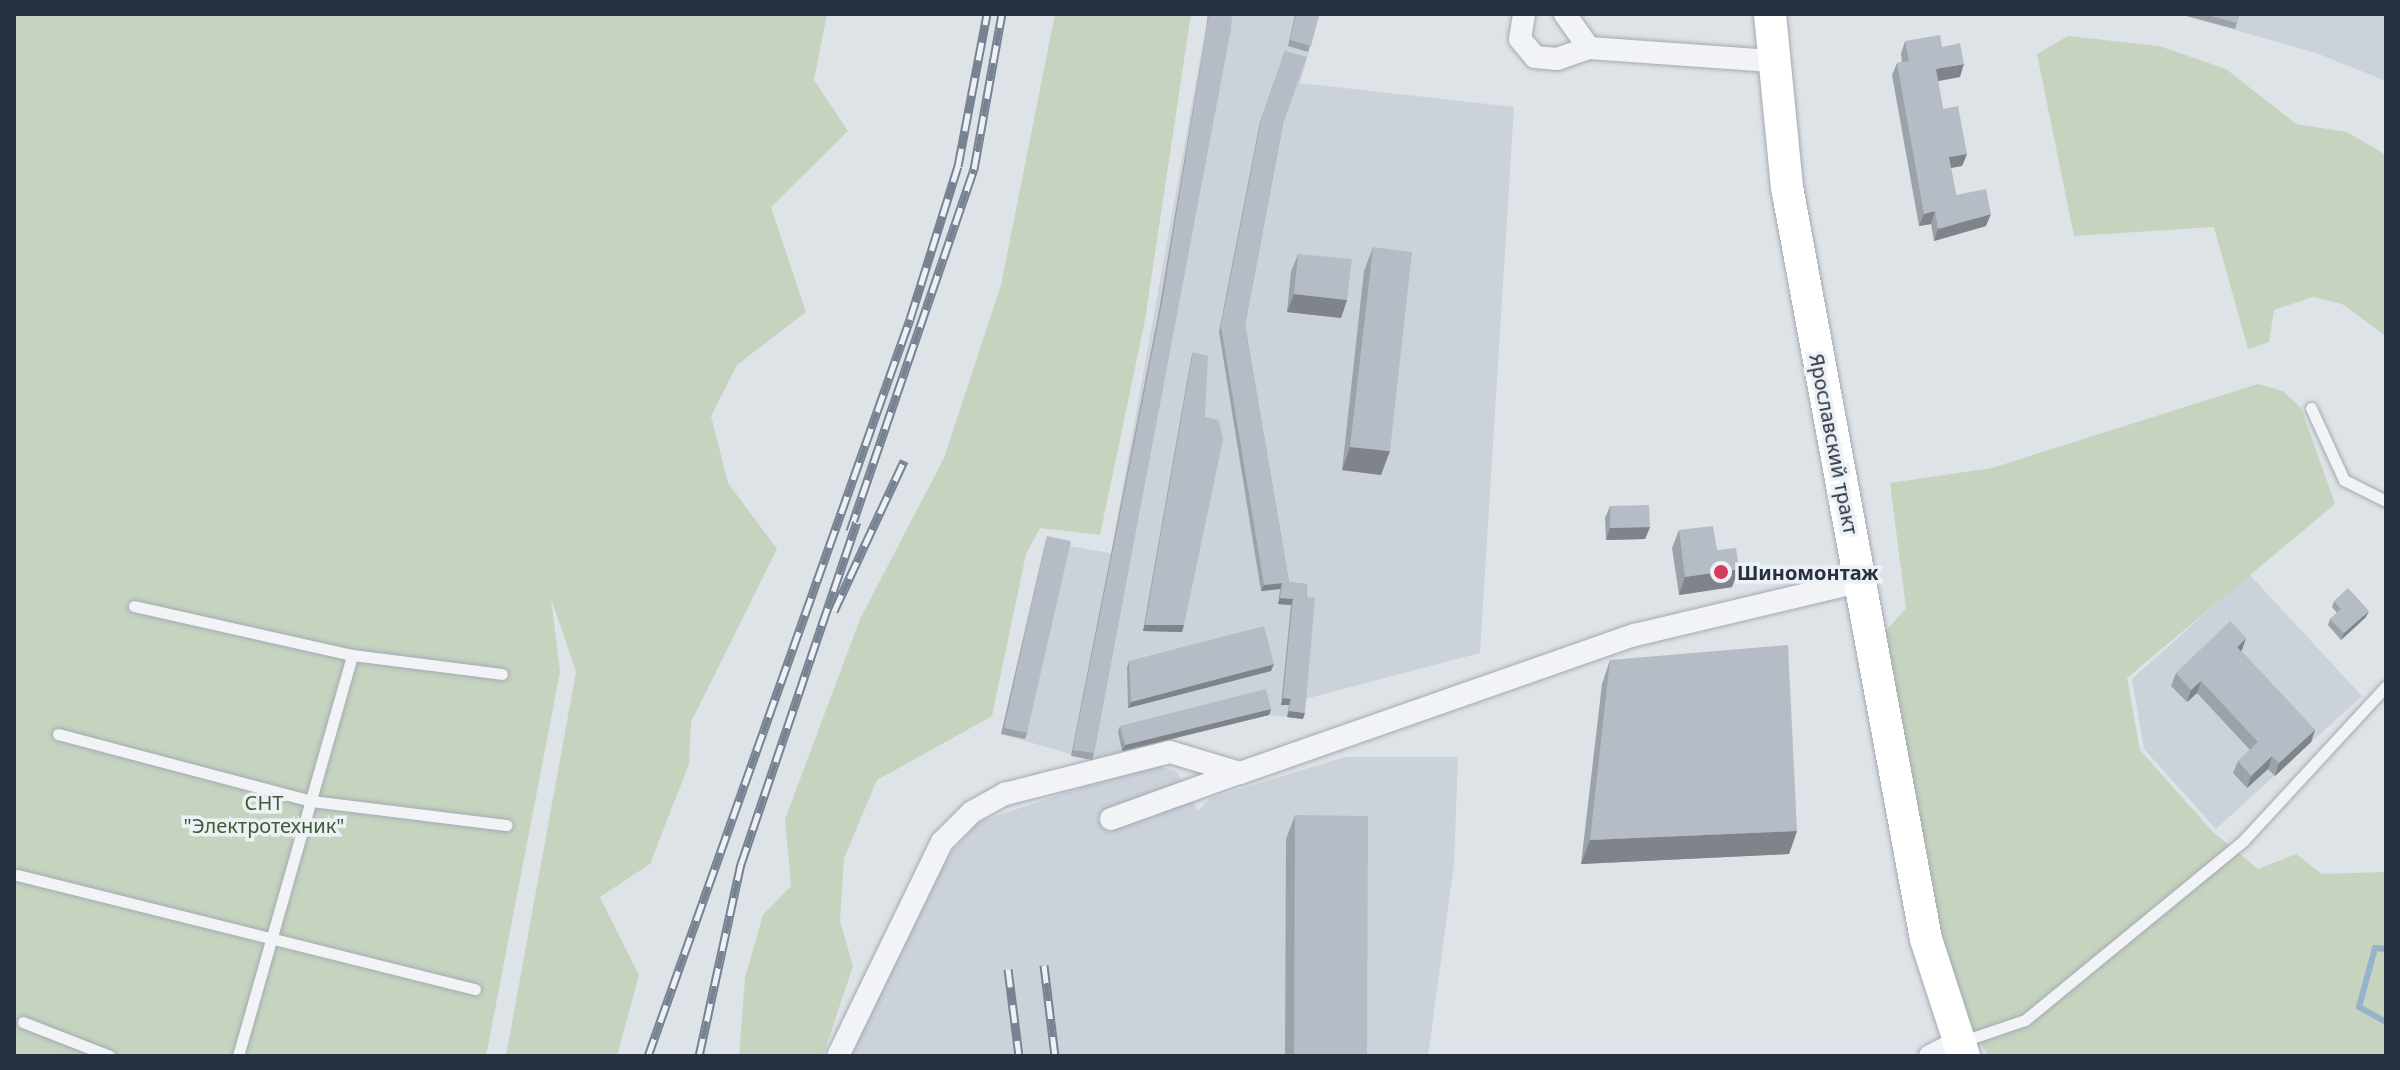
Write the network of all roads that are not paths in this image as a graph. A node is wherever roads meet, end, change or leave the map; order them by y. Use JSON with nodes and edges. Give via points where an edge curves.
{"nodes":[{"id":1,"x":1524,"y":14,"type":"edge"},
{"id":2,"x":1565,"y":14,"type":"edge"},
{"id":3,"x":1770,"y":14,"type":"edge"},
{"id":4,"x":1589,"y":48,"type":"junction"},
{"id":5,"x":1772,"y":61,"type":"junction"},
{"id":6,"x":2311,"y":408,"type":"dead end"},
{"id":7,"x":2386,"y":501,"type":"edge"},
{"id":8,"x":1861,"y":581,"type":"junction"},
{"id":9,"x":134,"y":606,"type":"dead end"},
{"id":10,"x":352,"y":655,"type":"junction"},
{"id":11,"x":502,"y":674,"type":"dead end"},
{"id":12,"x":2386,"y":686,"type":"edge"},
{"id":13,"x":58,"y":734,"type":"dead end"},
{"id":14,"x":1240,"y":773,"type":"junction"},
{"id":15,"x":311,"y":801,"type":"junction"},
{"id":16,"x":1111,"y":819,"type":"dead end"},
{"id":17,"x":507,"y":825,"type":"dead end"},
{"id":18,"x":17,"y":875,"type":"dead end"},
{"id":19,"x":272,"y":937,"type":"junction"},
{"id":20,"x":475,"y":989,"type":"dead end"},
{"id":21,"x":23,"y":1022,"type":"dead end"},
{"id":22,"x":1961,"y":1049,"type":"edge"},
{"id":23,"x":110,"y":1056,"type":"edge"},
{"id":24,"x":238,"y":1056,"type":"edge"},
{"id":25,"x":838,"y":1056,"type":"edge"},
{"id":26,"x":1930,"y":1056,"type":"edge"}],
"edges":[{"from":1,"to":4,"type":"street","via":[[1520,39],[1535,57],[1557,59]]},
{"from":2,"to":4,"type":"street"},
{"from":3,"to":5,"type":"street","name":"Ярославский тракт"},
{"from":4,"to":5,"type":"street"},
{"from":5,"to":8,"type":"street","name":"Ярославский тракт","via":[[1787,187]]},
{"from":6,"to":7,"type":"lane","via":[[2344,480]]},
{"from":8,"to":14,"type":"street","via":[[1635,635]]},
{"from":8,"to":22,"type":"street","name":"Ярославский тракт","via":[[1926,939]]},
{"from":9,"to":10,"type":"lane"},
{"from":10,"to":11,"type":"lane"},
{"from":10,"to":15,"type":"lane"},
{"from":12,"to":22,"type":"lane","via":[[2244,840],[2025,1020]]},
{"from":13,"to":15,"type":"lane"},
{"from":14,"to":16,"type":"street"},
{"from":14,"to":25,"type":"street","via":[[1170,752],[1005,794],[972,812],[925,874]]},
{"from":15,"to":17,"type":"lane"},
{"from":15,"to":19,"type":"lane"},
{"from":18,"to":19,"type":"lane"},
{"from":19,"to":20,"type":"lane"},
{"from":19,"to":24,"type":"lane"},
{"from":21,"to":23,"type":"lane"},
{"from":22,"to":26,"type":"street"}]}
